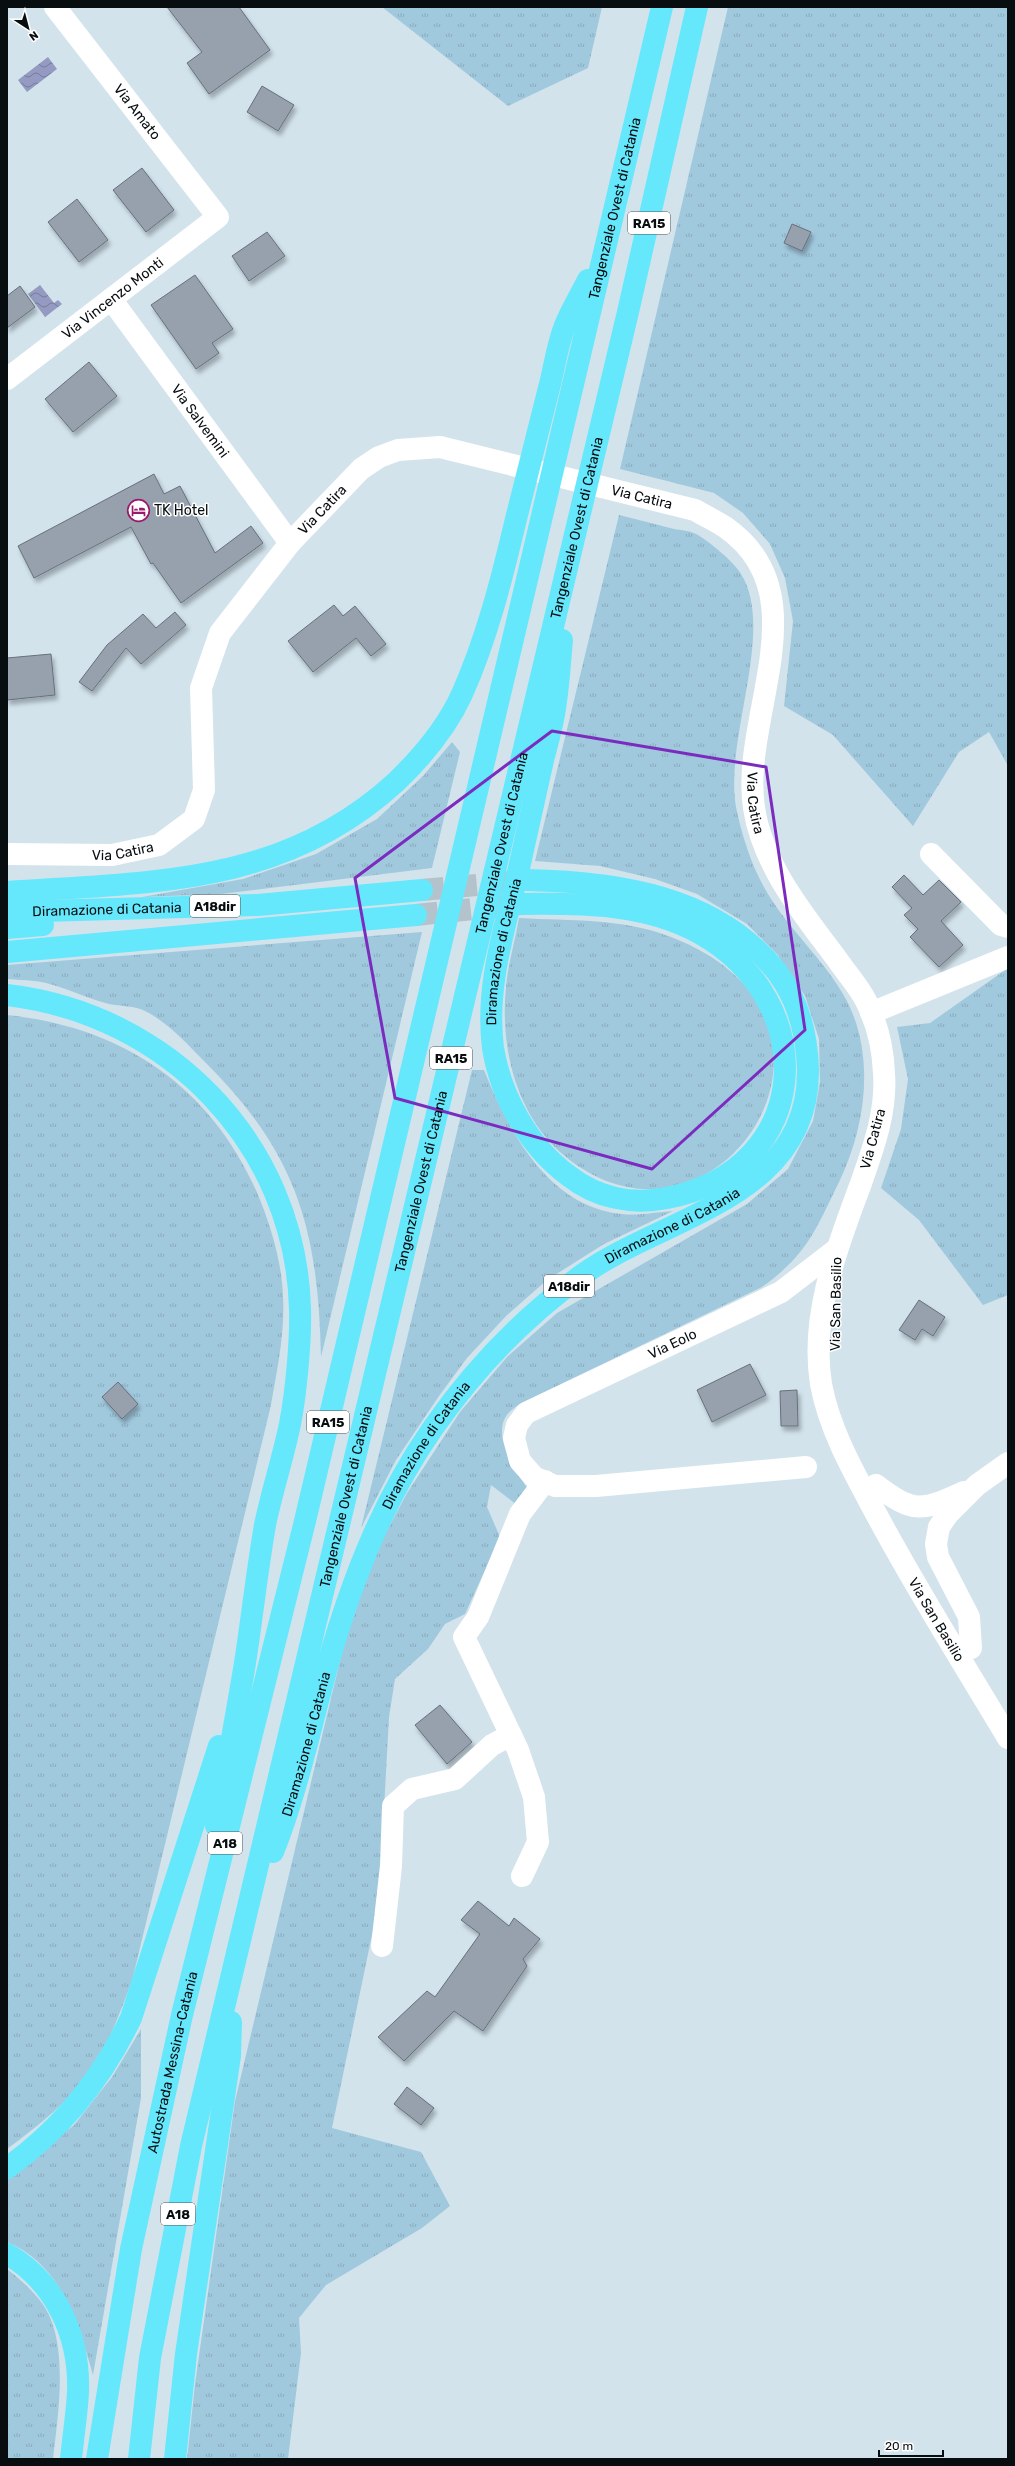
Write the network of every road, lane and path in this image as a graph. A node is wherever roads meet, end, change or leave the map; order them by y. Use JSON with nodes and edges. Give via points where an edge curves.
{"nodes":[{"id":1,"x":55,"y":7,"type":"edge"},
{"id":2,"x":662,"y":7,"type":"edge"},
{"id":3,"x":697,"y":7,"type":"edge"},
{"id":4,"x":218,"y":217,"type":"joint"},
{"id":5,"x":604,"y":247,"type":"junction"},
{"id":6,"x":111,"y":299,"type":"junction"},
{"id":7,"x":7,"y":379,"type":"edge"},
{"id":8,"x":290,"y":543,"type":"junction"},
{"id":9,"x":569,"y":563,"type":"junction"},
{"id":10,"x":7,"y":854,"type":"edge"},
{"id":11,"x":931,"y":854,"type":"dead end"},
{"id":12,"x":527,"y":880,"type":"tunnel mouth"},
{"id":13,"x":422,"y":890,"type":"tunnel mouth"},
{"id":14,"x":7,"y":892,"type":"edge"},
{"id":15,"x":520,"y":904,"type":"tunnel mouth"},
{"id":16,"x":258,"y":905,"type":"junction"},
{"id":17,"x":7,"y":912,"type":"edge"},
{"id":18,"x":416,"y":915,"type":"tunnel mouth"},
{"id":19,"x":1008,"y":927,"type":"edge"},
{"id":20,"x":7,"y":928,"type":"edge"},
{"id":21,"x":7,"y":952,"type":"edge"},
{"id":22,"x":1008,"y":957,"type":"edge"},
{"id":23,"x":7,"y":995,"type":"edge"},
{"id":24,"x":871,"y":1013,"type":"junction"},
{"id":25,"x":837,"y":1249,"type":"junction"},
{"id":26,"x":1008,"y":1463,"type":"edge"},
{"id":27,"x":806,"y":1467,"type":"dead end"},
{"id":28,"x":550,"y":1484,"type":"junction"},
{"id":29,"x":876,"y":1485,"type":"junction"},
{"id":30,"x":978,"y":1485,"type":"junction"},
{"id":31,"x":305,"y":1521,"type":"junction"},
{"id":32,"x":971,"y":1648,"type":"junction"},
{"id":33,"x":244,"y":1665,"type":"junction"},
{"id":34,"x":268,"y":1670,"type":"joint"},
{"id":35,"x":302,"y":1678,"type":"joint"},
{"id":36,"x":1008,"y":1710,"type":"edge"},
{"id":37,"x":511,"y":1735,"type":"junction"},
{"id":38,"x":1008,"y":1738,"type":"edge"},
{"id":39,"x":522,"y":1876,"type":"dead end"},
{"id":40,"x":247,"y":1916,"type":"junction"},
{"id":41,"x":382,"y":1946,"type":"dead end"},
{"id":42,"x":233,"y":1973,"type":"junction"},
{"id":43,"x":182,"y":2015,"type":"junction"},
{"id":44,"x":7,"y":2168,"type":"edge"},
{"id":45,"x":7,"y":2254,"type":"edge"},
{"id":46,"x":71,"y":2459,"type":"edge"},
{"id":47,"x":98,"y":2459,"type":"edge"},
{"id":48,"x":139,"y":2459,"type":"edge"},
{"id":49,"x":175,"y":2459,"type":"edge"}],
"edges":[{"from":1,"to":4,"type":"street","name":"Via Amato"},
{"from":2,"to":5,"type":"highway","name":"Tangenziale Ovest di Catania","number":"RA15"},
{"from":3,"to":9,"type":"highway","name":"Tangenziale Ovest di Catania","number":"RA15"},
{"from":4,"to":6,"type":"street","name":"Via Vincenzo Monti"},
{"from":5,"to":14,"type":"highway","via":[[564,328],[502,576],[462,696],[411,768],[370,805],[350,819],[316,838],[261,861],[209,874],[174,879]]},
{"from":5,"to":31,"type":"highway","name":"Tangenziale Ovest di Catania","number":"RA15"},
{"from":6,"to":7,"type":"street","name":"Via Vincenzo Monti"},
{"from":6,"to":8,"type":"street","name":"Via Salvemini"},
{"from":8,"to":10,"type":"street","name":"Via Catira","via":[[220,633],[201,688],[204,790],[194,818],[159,845],[112,855]]},
{"from":8,"to":24,"type":"street","name":"Via Catira","via":[[361,469],[379,457],[398,450],[440,447],[695,510],[720,524],[746,546],[762,569],[772,594],[775,627],[752,769],[754,810],[768,855],[791,894],[866,1000]]},
{"from":9,"to":15,"type":"highway","name":"Diramazione di Catania","via":[[556,703],[500,944],[492,994],[491,1022],[499,1073],[530,1137],[560,1170],[594,1191],[614,1198],[635,1201],[658,1200],[700,1189],[737,1167],[764,1137],[774,1117],[785,1078],[786,1056],[778,1019],[761,988],[748,971],[723,949],[697,932],[648,914],[596,905]]},
{"from":9,"to":35,"type":"highway","name":"Tangenziale Ovest di Catania","number":"RA15"},
{"from":11,"to":19,"type":"street","via":[[1002,925]]},
{"from":12,"to":40,"type":"highway","name":"Diramazione di Catania","number":"A18dir","via":[[599,884],[654,894],[706,915],[748,942],[780,975],[799,1013],[808,1059],[808,1080],[803,1104],[787,1143],[760,1177],[713,1206],[618,1252],[582,1275],[512,1334],[482,1366],[434,1428],[396,1489],[368,1545],[344,1608],[289,1811]]},
{"from":13,"to":16,"type":"highway","name":"Diramazione di Catania","number":"A18dir"},
{"from":16,"to":17,"type":"highway","name":"Diramazione di Catania","number":"A18dir"},
{"from":16,"to":20,"type":"highway"},
{"from":18,"to":21,"type":"highway","number":"A18dir"},
{"from":22,"to":24,"type":"street"},
{"from":23,"to":33,"type":"highway","via":[[52,1004],[90,1016],[123,1030],[170,1058],[214,1098],[232,1120],[278,1198],[295,1252],[300,1310],[298,1352],[291,1421],[266,1524]]},
{"from":24,"to":25,"type":"street","name":"Via Catira","via":[[880,1039],[884,1075],[882,1114]]},
{"from":25,"to":28,"type":"street","name":"Via Eolo","via":[[781,1292],[526,1413],[517,1425],[514,1438],[520,1461],[534,1477]]},
{"from":25,"to":29,"type":"street","name":"Via San Basilio","via":[[836,1380],[848,1426]]},
{"from":25,"to":38,"type":"street","name":"Via San Basilio","via":[[821,1310],[819,1346],[821,1384],[834,1428],[847,1460],[890,1538]]},
{"from":26,"to":30,"type":"street"},
{"from":27,"to":28,"type":"street","via":[[596,1486]]},
{"from":28,"to":37,"type":"street","via":[[520,1514],[478,1617],[464,1637]]},
{"from":29,"to":30,"type":"street","via":[[909,1506],[924,1508]]},
{"from":29,"to":32,"type":"street","name":"Via San Basilio"},
{"from":30,"to":32,"type":"street","via":[[945,1518],[939,1527],[936,1544],[938,1557],[968,1617]]},
{"from":31,"to":33,"type":"highway"},
{"from":31,"to":34,"type":"highway","name":"Tangenziale Ovest di Catania","number":"RA15"},
{"from":32,"to":36,"type":"street","name":"Via San Basilio"},
{"from":33,"to":43,"type":"highway"},
{"from":33,"to":44,"type":"highway","via":[[128,2024],[89,2091],[57,2126]]},
{"from":34,"to":43,"type":"highway","name":"Autostrada Messina-Catania","number":"A18"},
{"from":35,"to":40,"type":"highway","number":"A18"},
{"from":37,"to":39,"type":"street","via":[[534,1797],[538,1842]]},
{"from":37,"to":41,"type":"street","via":[[492,1745],[454,1779],[412,1789],[393,1806],[391,1866]]},
{"from":40,"to":42,"type":"highway","number":"A18"},
{"from":42,"to":48,"type":"highway","number":"A18","via":[[191,2146],[150,2358]]},
{"from":42,"to":49,"type":"highway","via":[[230,2056],[186,2354]]},
{"from":43,"to":47,"type":"highway","name":"Autostrada Messina-Catania","number":"A18","via":[[131,2249]]},
{"from":45,"to":46,"type":"highway","via":[[22,2264],[46,2288],[56,2301],[71,2334],[78,2392]]}]}
